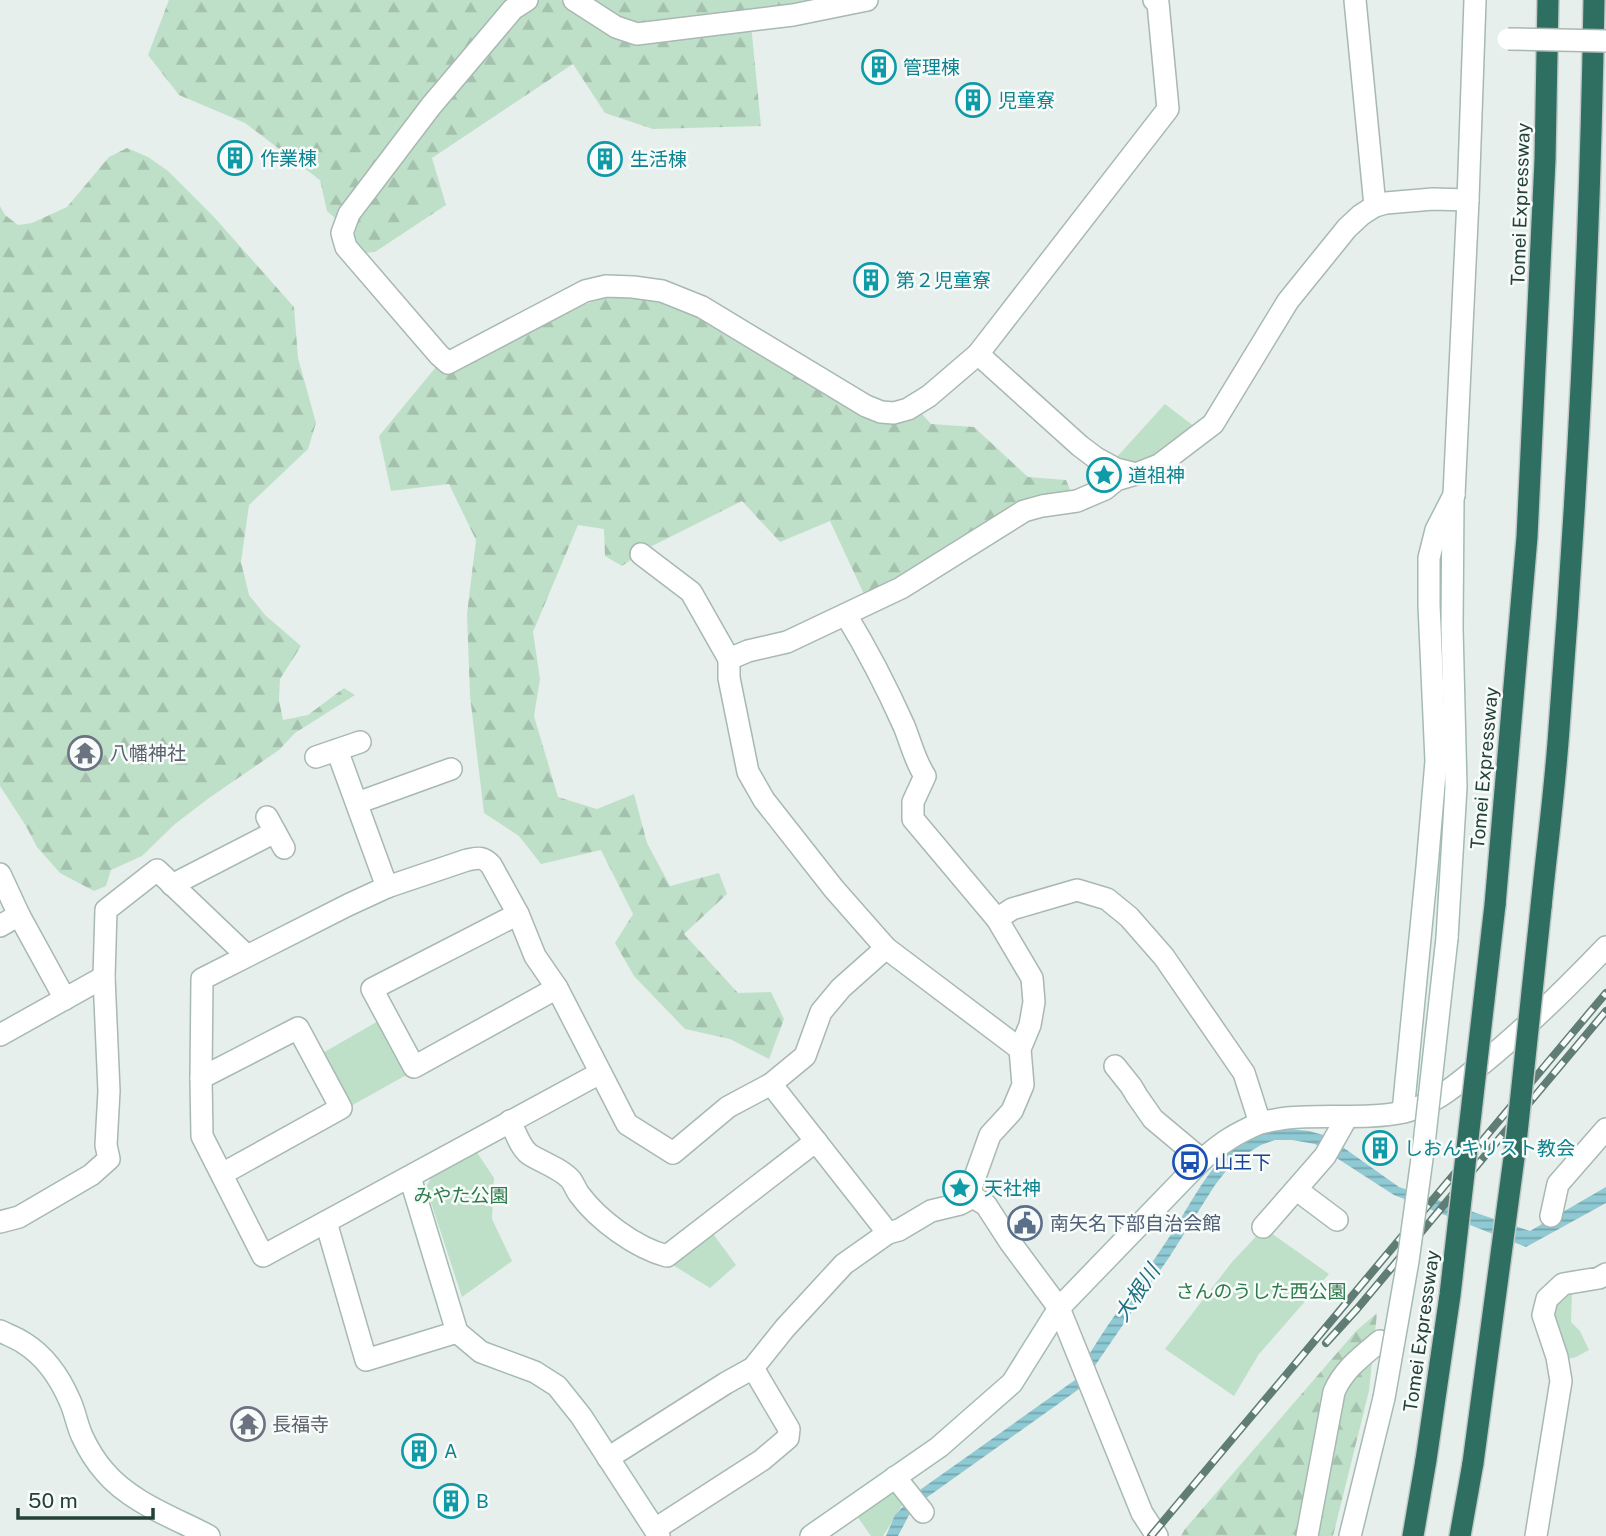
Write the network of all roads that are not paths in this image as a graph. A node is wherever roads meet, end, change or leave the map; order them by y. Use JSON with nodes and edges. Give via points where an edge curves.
{"nodes":[{"id":1,"x":527,"y":0,"type":"edge"},
{"id":2,"x":574,"y":0,"type":"edge"},
{"id":3,"x":867,"y":0,"type":"edge"},
{"id":4,"x":1154,"y":0,"type":"edge"},
{"id":5,"x":1355,"y":0,"type":"edge"},
{"id":6,"x":1475,"y":0,"type":"edge"},
{"id":7,"x":1548,"y":0,"type":"edge"},
{"id":8,"x":1594,"y":0,"type":"edge"},
{"id":9,"x":1475,"y":37,"type":"junction"},
{"id":10,"x":1606,"y":41,"type":"edge"},
{"id":11,"x":1468,"y":200,"type":"junction"},
{"id":12,"x":1375,"y":206,"type":"junction"},
{"id":13,"x":978,"y":354,"type":"junction"},
{"id":14,"x":1136,"y":474,"type":"junction"},
{"id":15,"x":1454,"y":495,"type":"junction"},
{"id":16,"x":641,"y":554,"type":"dead end"},
{"id":17,"x":846,"y":615,"type":"junction"},
{"id":18,"x":729,"y":659,"type":"junction"},
{"id":19,"x":360,"y":742,"type":"dead end"},
{"id":20,"x":337,"y":750,"type":"junction"},
{"id":21,"x":316,"y":757,"type":"dead end"},
{"id":22,"x":451,"y":769,"type":"dead end"},
{"id":23,"x":357,"y":803,"type":"junction"},
{"id":24,"x":275,"y":832,"type":"dead end"},
{"id":25,"x":0,"y":874,"type":"edge"},
{"id":26,"x":173,"y":885,"type":"junction"},
{"id":27,"x":387,"y":887,"type":"junction"},
{"id":28,"x":518,"y":914,"type":"junction"},
{"id":29,"x":19,"y":915,"type":"junction"},
{"id":30,"x":997,"y":919,"type":"junction"},
{"id":31,"x":0,"y":926,"type":"edge"},
{"id":32,"x":1606,"y":947,"type":"edge"},
{"id":33,"x":887,"y":948,"type":"junction"},
{"id":34,"x":246,"y":956,"type":"junction"},
{"id":35,"x":104,"y":977,"type":"junction"},
{"id":36,"x":557,"y":988,"type":"junction"},
{"id":37,"x":65,"y":999,"type":"junction"},
{"id":38,"x":0,"y":1035,"type":"edge"},
{"id":39,"x":1020,"y":1049,"type":"junction"},
{"id":40,"x":1115,"y":1066,"type":"dead end"},
{"id":41,"x":600,"y":1073,"type":"junction"},
{"id":42,"x":201,"y":1078,"type":"junction"},
{"id":43,"x":771,"y":1084,"type":"junction"},
{"id":44,"x":1403,"y":1112,"type":"junction"},
{"id":45,"x":510,"y":1121,"type":"junction"},
{"id":46,"x":1260,"y":1123,"type":"junction"},
{"id":47,"x":1342,"y":1126,"type":"junction"},
{"id":48,"x":1606,"y":1129,"type":"edge"},
{"id":49,"x":816,"y":1141,"type":"junction"},
{"id":50,"x":1202,"y":1160,"type":"junction"},
{"id":51,"x":222,"y":1174,"type":"junction"},
{"id":52,"x":410,"y":1177,"type":"junction"},
{"id":53,"x":1297,"y":1190,"type":"junction"},
{"id":54,"x":972,"y":1197,"type":"junction"},
{"id":55,"x":1551,"y":1216,"type":"dead end"},
{"id":56,"x":1337,"y":1220,"type":"dead end"},
{"id":57,"x":0,"y":1222,"type":"edge"},
{"id":58,"x":326,"y":1222,"type":"junction"},
{"id":59,"x":1264,"y":1227,"type":"dead end"},
{"id":60,"x":888,"y":1233,"type":"junction"},
{"id":61,"x":1606,"y":1275,"type":"edge"},
{"id":62,"x":1059,"y":1308,"type":"junction"},
{"id":63,"x":0,"y":1331,"type":"edge"},
{"id":64,"x":457,"y":1332,"type":"junction"},
{"id":65,"x":1380,"y":1341,"type":"dead end"},
{"id":66,"x":753,"y":1368,"type":"junction"},
{"id":67,"x":608,"y":1458,"type":"junction"},
{"id":68,"x":895,"y":1477,"type":"junction"},
{"id":69,"x":923,"y":1513,"type":"dead end"},
{"id":70,"x":657,"y":1533,"type":"edge"},
{"id":71,"x":209,"y":1536,"type":"edge"},
{"id":72,"x":811,"y":1536,"type":"edge"},
{"id":73,"x":1157,"y":1536,"type":"edge"},
{"id":74,"x":1307,"y":1536,"type":"edge"},
{"id":75,"x":1350,"y":1536,"type":"edge"},
{"id":76,"x":1413,"y":1536,"type":"edge"},
{"id":77,"x":1460,"y":1536,"type":"edge"},
{"id":78,"x":1536,"y":1536,"type":"edge"}],
"edges":[{"from":1,"to":13,"type":"street","via":[[513,9],[431,106],[349,214],[342,233],[346,247],[448,363],[585,291],[606,286],[662,291],[702,307],[881,412],[908,409]]},
{"from":2,"to":3,"type":"street","via":[[616,27],[637,34],[793,15]]},
{"from":4,"to":13,"type":"street","via":[[1158,3],[1168,109]]},
{"from":5,"to":12,"type":"street"},
{"from":6,"to":9,"type":"street"},
{"from":7,"to":76,"type":"highway","name":"Tomei Expressway","bridge":true,"via":[[1527,537],[1496,905],[1450,1295]]},
{"from":8,"to":77,"type":"highway","bridge":true,"via":[[1582,376],[1559,730],[1516,1143]]},
{"from":9,"to":10,"type":"street","bridge":true},
{"from":9,"to":11,"type":"street"},
{"from":11,"to":12,"type":"street"},
{"from":11,"to":15,"type":"street"},
{"from":12,"to":14,"type":"street","via":[[1347,228],[1288,300],[1213,424],[1159,465]]},
{"from":13,"to":14,"type":"street","via":[[1080,446],[1116,469]]},
{"from":14,"to":17,"type":"street","via":[[1077,500],[1024,511],[901,588]]},
{"from":15,"to":44,"type":"street","via":[[1436,530],[1429,558],[1436,761]]},
{"from":15,"to":75,"type":"street","bridge":true,"via":[[1456,787],[1447,938],[1408,1261],[1384,1398]]},
{"from":16,"to":18,"type":"street","via":[[691,592]]},
{"from":17,"to":18,"type":"street","via":[[787,642]]},
{"from":17,"to":30,"type":"street","via":[[869,653],[925,776],[913,802],[913,819]]},
{"from":18,"to":33,"type":"street","via":[[748,772],[764,800]]},
{"from":19,"to":20,"type":"street"},
{"from":20,"to":21,"type":"street"},
{"from":20,"to":23,"type":"street"},
{"from":22,"to":23,"type":"street"},
{"from":23,"to":27,"type":"street"},
{"from":24,"to":26,"type":"street"},
{"from":25,"to":29,"type":"street"},
{"from":26,"to":34,"type":"street"},
{"from":26,"to":35,"type":"street","via":[[157,870],[106,909]]},
{"from":27,"to":28,"type":"street","via":[[479,857],[491,864]]},
{"from":27,"to":34,"type":"street"},
{"from":28,"to":36,"type":"street","via":[[535,957]]},
{"from":28,"to":36,"type":"street","via":[[372,989],[414,1068]]},
{"from":29,"to":31,"type":"street"},
{"from":29,"to":37,"type":"street"},
{"from":30,"to":39,"type":"street","via":[[1032,978],[1034,1002]]},
{"from":30,"to":46,"type":"street","via":[[1012,909],[1077,890],[1107,899],[1164,957],[1244,1073]]},
{"from":32,"to":44,"type":"street","via":[[1503,1047],[1444,1094]]},
{"from":33,"to":39,"type":"street"},
{"from":33,"to":43,"type":"street","via":[[841,988],[821,1012],[805,1056]]},
{"from":34,"to":42,"type":"street","via":[[202,979]]},
{"from":35,"to":37,"type":"street"},
{"from":35,"to":57,"type":"street","via":[[109,1159],[91,1175],[19,1217]]},
{"from":36,"to":41,"type":"street"},
{"from":37,"to":38,"type":"street"},
{"from":39,"to":54,"type":"street","via":[[1023,1085],[1012,1111],[990,1135]]},
{"from":40,"to":50,"type":"street","via":[[1153,1119]]},
{"from":41,"to":43,"type":"street","via":[[626,1124],[673,1153],[728,1107]]},
{"from":41,"to":45,"type":"street"},
{"from":42,"to":51,"type":"street","via":[[202,1136]]},
{"from":42,"to":51,"type":"street","via":[[298,1028],[341,1108]]},
{"from":43,"to":49,"type":"street"},
{"from":44,"to":47,"type":"street"},
{"from":45,"to":49,"type":"street","via":[[527,1152],[570,1178],[578,1193],[614,1228],[667,1256]]},
{"from":45,"to":52,"type":"street"},
{"from":46,"to":47,"type":"street","via":[[1287,1118]]},
{"from":46,"to":50,"type":"street","via":[[1234,1134]]},
{"from":47,"to":53,"type":"street"},
{"from":48,"to":55,"type":"street","via":[[1558,1184]]},
{"from":49,"to":60,"type":"street"},
{"from":50,"to":62,"type":"street"},
{"from":51,"to":58,"type":"street","via":[[263,1256]]},
{"from":52,"to":58,"type":"street"},
{"from":52,"to":64,"type":"street"},
{"from":53,"to":56,"type":"street"},
{"from":53,"to":59,"type":"street"},
{"from":54,"to":60,"type":"street"},
{"from":54,"to":62,"type":"street","via":[[986,1205]]},
{"from":58,"to":64,"type":"street","via":[[366,1360]]},
{"from":60,"to":66,"type":"street","via":[[844,1264]]},
{"from":61,"to":78,"type":"street","via":[[1563,1284],[1547,1299],[1543,1315],[1560,1381]]},
{"from":62,"to":68,"type":"street","via":[[1012,1383],[939,1447]]},
{"from":62,"to":73,"type":"street","via":[[1142,1513]]},
{"from":63,"to":71,"type":"street","via":[[46,1362],[71,1402],[92,1454],[119,1486]]},
{"from":64,"to":67,"type":"street","via":[[481,1352],[535,1372],[557,1386]]},
{"from":65,"to":74,"type":"street","via":[[1349,1368],[1334,1392]]},
{"from":66,"to":67,"type":"street"},
{"from":66,"to":70,"type":"street","via":[[789,1429],[788,1438]]},
{"from":67,"to":70,"type":"street"},
{"from":68,"to":69,"type":"street"},
{"from":68,"to":72,"type":"street"}]}
